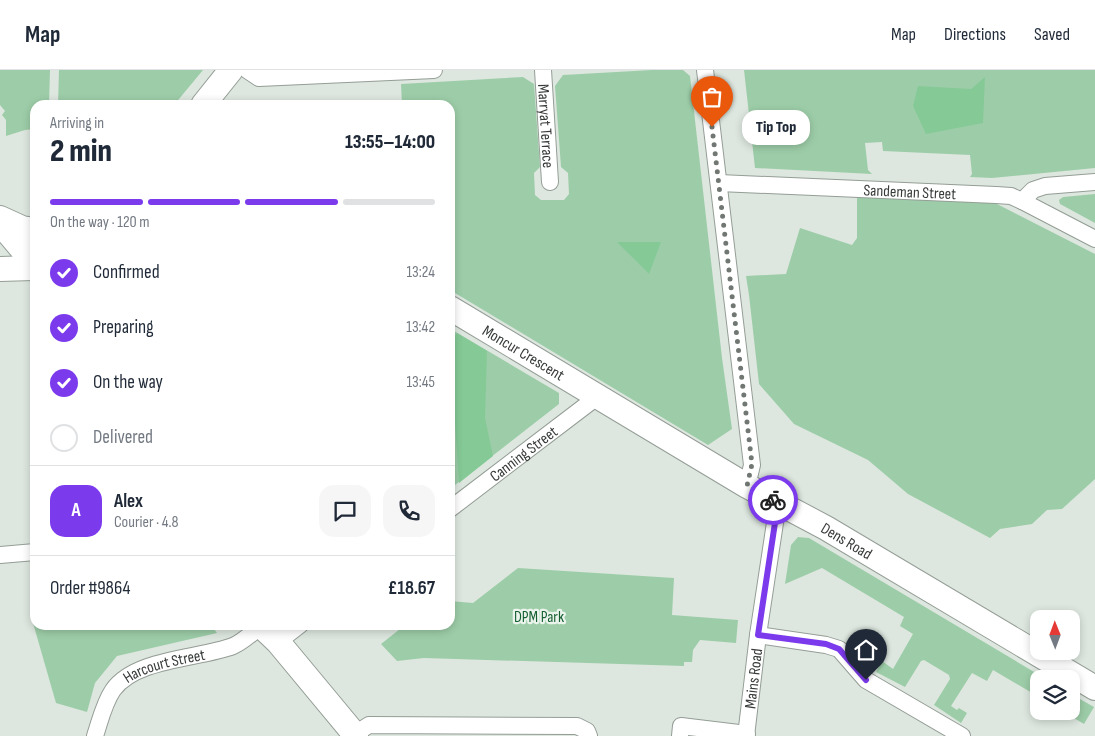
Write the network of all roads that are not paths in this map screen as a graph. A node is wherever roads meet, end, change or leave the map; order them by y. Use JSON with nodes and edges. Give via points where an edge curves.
{"nodes":[{"id":1,"x":232,"y":70,"type":"edge"},
{"id":2,"x":247,"y":70,"type":"edge"},
{"id":3,"x":434,"y":70,"type":"edge"},
{"id":4,"x":543,"y":70,"type":"edge"},
{"id":5,"x":705,"y":70,"type":"edge"},
{"id":6,"x":207,"y":100,"type":"edge"},
{"id":7,"x":550,"y":182,"type":"dead end"},
{"id":8,"x":1095,"y":182,"type":"edge"},
{"id":9,"x":719,"y":184,"type":"junction"},
{"id":10,"x":1022,"y":201,"type":"junction"},
{"id":11,"x":0,"y":218,"type":"edge"},
{"id":12,"x":0,"y":223,"type":"edge"},
{"id":13,"x":30,"y":229,"type":"edge"},
{"id":14,"x":1095,"y":239,"type":"edge"},
{"id":15,"x":30,"y":257,"type":"edge"},
{"id":16,"x":30,"y":261,"type":"edge"},
{"id":17,"x":0,"y":270,"type":"edge"},
{"id":18,"x":455,"y":311,"type":"edge"},
{"id":19,"x":597,"y":397,"type":"junction"},
{"id":20,"x":747,"y":486,"type":"junction"},
{"id":21,"x":778,"y":503,"type":"junction"},
{"id":22,"x":455,"y":505,"type":"edge"},
{"id":23,"x":30,"y":552,"type":"edge"},
{"id":24,"x":0,"y":555,"type":"edge"},
{"id":25,"x":266,"y":631,"type":"edge"},
{"id":26,"x":758,"y":635,"type":"junction"},
{"id":27,"x":1095,"y":688,"type":"edge"},
{"id":28,"x":355,"y":735,"type":"edge"},
{"id":29,"x":746,"y":735,"type":"edge"},
{"id":30,"x":96,"y":736,"type":"edge"},
{"id":31,"x":589,"y":736,"type":"edge"},
{"id":32,"x":680,"y":736,"type":"edge"},
{"id":33,"x":962,"y":736,"type":"edge"}],
"edges":[{"from":1,"to":6,"type":"main road"},
{"from":2,"to":3,"type":"street","via":[[259,78]]},
{"from":4,"to":7,"type":"street","name":"Marryat Terrace"},
{"from":5,"to":9,"type":"street"},
{"from":8,"to":10,"type":"street","via":[[1045,186],[1033,190]]},
{"from":9,"to":10,"type":"street","name":"Sandeman Street","via":[[996,195]]},
{"from":9,"to":20,"type":"street","via":[[752,464]]},
{"from":10,"to":14,"type":"street","name":"Sandeman Street"},
{"from":11,"to":13,"type":"main road"},
{"from":12,"to":15,"type":"main road"},
{"from":16,"to":17,"type":"main road"},
{"from":18,"to":19,"type":"main road","name":"Moncur Crescent"},
{"from":19,"to":20,"type":"main road","name":"Dens Road"},
{"from":19,"to":22,"type":"street","name":"Canning Street"},
{"from":20,"to":21,"type":"main road","name":"Dens Road"},
{"from":21,"to":26,"type":"street","name":"Mains Road"},
{"from":21,"to":27,"type":"main road","name":"Dens Road","via":[[826,528]]},
{"from":23,"to":24,"type":"street"},
{"from":25,"to":28,"type":"main road"},
{"from":25,"to":30,"type":"street","name":"Harcourt Street","via":[[234,645],[144,668],[126,678],[114,689],[105,705]]},
{"from":26,"to":29,"type":"street","name":"Mains Road"},
{"from":26,"to":33,"type":"street","via":[[826,644],[839,649],[866,680]]},
{"from":28,"to":31,"type":"street","via":[[369,725],[577,726],[587,731]]},
{"from":29,"to":32,"type":"street","via":[[681,726]]}]}
